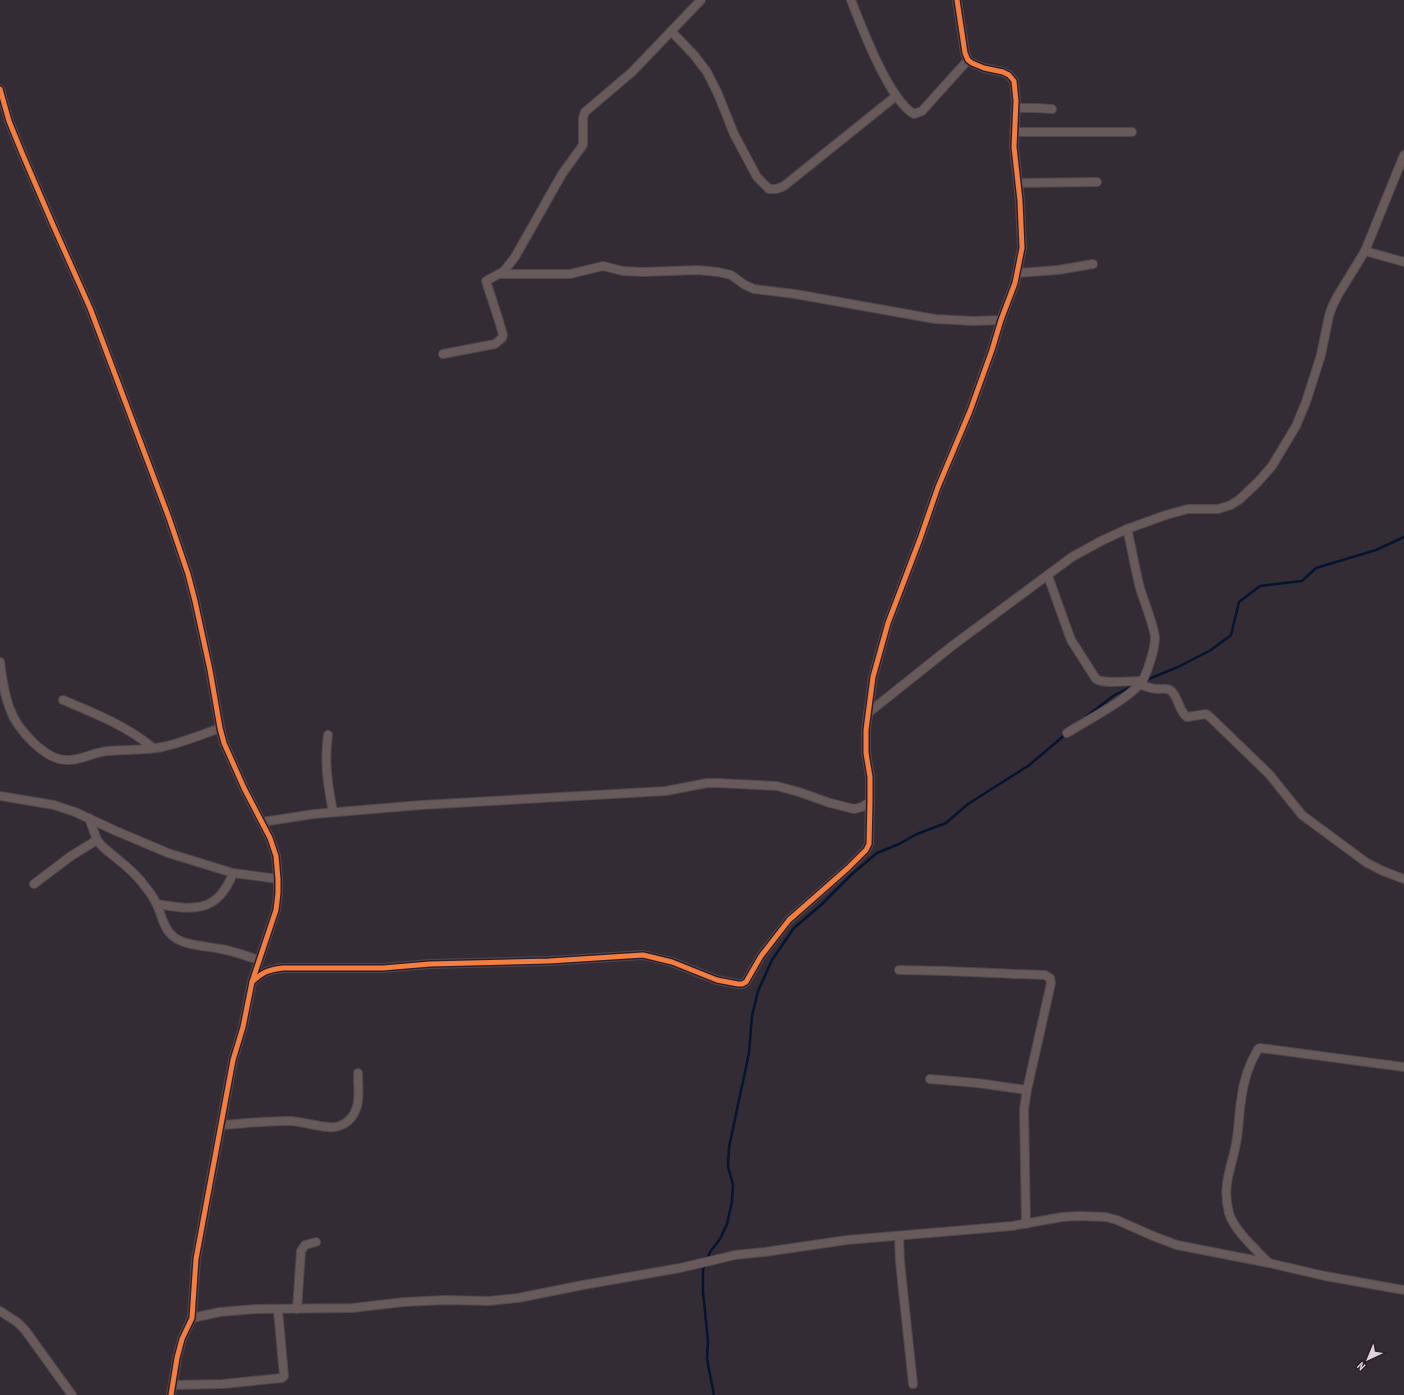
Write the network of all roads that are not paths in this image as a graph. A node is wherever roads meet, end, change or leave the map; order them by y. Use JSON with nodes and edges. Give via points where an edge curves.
{"nodes":[{"id":1,"x":701,"y":0,"type":"edge"},
{"id":2,"x":851,"y":0,"type":"edge"},
{"id":3,"x":957,"y":0,"type":"edge"},
{"id":4,"x":671,"y":31,"type":"junction"},
{"id":5,"x":968,"y":60,"type":"junction"},
{"id":6,"x":0,"y":89,"type":"edge"},
{"id":7,"x":896,"y":96,"type":"junction"},
{"id":8,"x":1016,"y":108,"type":"junction"},
{"id":9,"x":1052,"y":109,"type":"dead end"},
{"id":10,"x":1014,"y":132,"type":"junction"},
{"id":11,"x":1132,"y":132,"type":"dead end"},
{"id":12,"x":1404,"y":155,"type":"edge"},
{"id":13,"x":1097,"y":182,"type":"dead end"},
{"id":14,"x":1018,"y":183,"type":"junction"},
{"id":15,"x":1365,"y":251,"type":"junction"},
{"id":16,"x":1404,"y":262,"type":"edge"},
{"id":17,"x":1093,"y":264,"type":"dead end"},
{"id":18,"x":1017,"y":273,"type":"junction"},
{"id":19,"x":500,"y":274,"type":"junction"},
{"id":20,"x":1001,"y":320,"type":"junction"},
{"id":21,"x":443,"y":354,"type":"dead end"},
{"id":22,"x":1127,"y":529,"type":"junction"},
{"id":23,"x":1048,"y":576,"type":"junction"},
{"id":24,"x":0,"y":662,"type":"edge"},
{"id":25,"x":1141,"y":683,"type":"junction"},
{"id":26,"x":63,"y":700,"type":"dead end"},
{"id":27,"x":868,"y":713,"type":"junction"},
{"id":28,"x":220,"y":728,"type":"junction"},
{"id":29,"x":1067,"y":733,"type":"dead end"},
{"id":30,"x":328,"y":735,"type":"dead end"},
{"id":31,"x":153,"y":748,"type":"junction"},
{"id":32,"x":0,"y":796,"type":"edge"},
{"id":33,"x":870,"y":802,"type":"junction"},
{"id":34,"x":333,"y":812,"type":"junction"},
{"id":35,"x":89,"y":818,"type":"junction"},
{"id":36,"x":262,"y":822,"type":"junction"},
{"id":37,"x":97,"y":840,"type":"junction"},
{"id":38,"x":233,"y":873,"type":"junction"},
{"id":39,"x":278,"y":878,"type":"junction"},
{"id":40,"x":1404,"y":879,"type":"edge"},
{"id":41,"x":34,"y":884,"type":"dead end"},
{"id":42,"x":157,"y":904,"type":"junction"},
{"id":43,"x":259,"y":960,"type":"junction"},
{"id":44,"x":899,"y":970,"type":"dead end"},
{"id":45,"x":252,"y":982,"type":"junction"},
{"id":46,"x":1404,"y":1067,"type":"edge"},
{"id":47,"x":358,"y":1073,"type":"dead end"},
{"id":48,"x":930,"y":1079,"type":"dead end"},
{"id":49,"x":1027,"y":1090,"type":"junction"},
{"id":50,"x":221,"y":1125,"type":"junction"},
{"id":51,"x":1026,"y":1224,"type":"junction"},
{"id":52,"x":899,"y":1236,"type":"junction"},
{"id":53,"x":316,"y":1242,"type":"dead end"},
{"id":54,"x":1269,"y":1263,"type":"junction"},
{"id":55,"x":1404,"y":1290,"type":"edge"},
{"id":56,"x":297,"y":1309,"type":"junction"},
{"id":57,"x":278,"y":1310,"type":"junction"},
{"id":58,"x":0,"y":1311,"type":"edge"},
{"id":59,"x":192,"y":1318,"type":"junction"},
{"id":60,"x":913,"y":1384,"type":"dead end"},
{"id":61,"x":173,"y":1385,"type":"junction"},
{"id":62,"x":72,"y":1395,"type":"edge"},
{"id":63,"x":171,"y":1395,"type":"edge"}],
"edges":[{"from":1,"to":4,"type":"street"},
{"from":2,"to":7,"type":"street","via":[[872,51]]},
{"from":3,"to":5,"type":"street"},
{"from":4,"to":7,"type":"street","via":[[707,72],[734,134],[757,177],[769,189],[784,186]]},
{"from":4,"to":19,"type":"street","via":[[632,72],[585,112],[583,145],[562,174],[518,251]]},
{"from":5,"to":7,"type":"street","via":[[918,114],[909,111]]},
{"from":5,"to":8,"type":"street","via":[[977,66],[1009,75],[1016,90]]},
{"from":6,"to":28,"type":"street","via":[[22,153],[93,316],[180,550],[202,633]]},
{"from":8,"to":9,"type":"street"},
{"from":8,"to":10,"type":"street"},
{"from":10,"to":11,"type":"street"},
{"from":10,"to":14,"type":"street"},
{"from":12,"to":15,"type":"street"},
{"from":13,"to":14,"type":"street"},
{"from":14,"to":18,"type":"street","via":[[1022,248]]},
{"from":15,"to":16,"type":"street"},
{"from":15,"to":22,"type":"street","via":[[1332,307],[1306,402],[1296,426],[1272,466],[1232,505],[1218,509],[1188,509]]},
{"from":17,"to":18,"type":"street"},
{"from":18,"to":20,"type":"street"},
{"from":19,"to":20,"type":"street","via":[[570,274],[603,266],[623,271],[698,270],[732,275],[754,289],[935,319]]},
{"from":19,"to":21,"type":"street","via":[[488,280],[486,284],[502,338],[495,344]]},
{"from":20,"to":27,"type":"street","via":[[977,393],[938,487],[888,623],[873,677]]},
{"from":22,"to":23,"type":"street","via":[[1072,558]]},
{"from":22,"to":25,"type":"street","via":[[1140,588],[1155,637],[1152,655]]},
{"from":23,"to":25,"type":"street","via":[[1071,640],[1096,680],[1130,680]]},
{"from":23,"to":27,"type":"street","via":[[1012,600]]},
{"from":24,"to":31,"type":"street","via":[[6,698],[16,722],[41,750],[53,757],[69,760],[103,751]]},
{"from":25,"to":29,"type":"street","via":[[1118,701]]},
{"from":25,"to":40,"type":"street","via":[[1152,689],[1171,691],[1187,717],[1206,714],[1210,716],[1269,774],[1302,815],[1371,865]]},
{"from":26,"to":31,"type":"street","via":[[132,732]]},
{"from":27,"to":33,"type":"street","via":[[866,753],[870,777]]},
{"from":28,"to":31,"type":"street"},
{"from":28,"to":36,"type":"street","via":[[244,788]]},
{"from":30,"to":34,"type":"street","via":[[326,760]]},
{"from":32,"to":35,"type":"street","via":[[54,805]]},
{"from":33,"to":34,"type":"street","via":[[854,808],[777,786],[707,783],[666,791]]},
{"from":33,"to":45,"type":"street","via":[[868,847],[789,920],[761,956],[746,982],[742,984],[717,980],[672,962],[644,955],[370,969],[283,968],[267,970]]},
{"from":34,"to":36,"type":"street"},
{"from":35,"to":37,"type":"street"},
{"from":35,"to":38,"type":"street","via":[[168,853]]},
{"from":36,"to":39,"type":"street","via":[[276,856]]},
{"from":37,"to":41,"type":"street"},
{"from":37,"to":42,"type":"street","via":[[138,876]]},
{"from":38,"to":39,"type":"street"},
{"from":38,"to":42,"type":"street","via":[[229,884],[206,906],[184,908]]},
{"from":39,"to":43,"type":"street","via":[[276,910]]},
{"from":42,"to":43,"type":"street","via":[[163,921],[174,938],[233,951]]},
{"from":43,"to":45,"type":"street"},
{"from":44,"to":49,"type":"street","via":[[1048,976],[1051,984]]},
{"from":45,"to":50,"type":"street","via":[[233,1060]]},
{"from":46,"to":54,"type":"street","via":[[1258,1048],[1244,1083],[1237,1138],[1227,1177],[1226,1196],[1229,1214],[1238,1230]]},
{"from":47,"to":50,"type":"street","via":[[358,1100],[355,1113],[339,1127],[329,1128],[288,1121]]},
{"from":48,"to":49,"type":"street"},
{"from":49,"to":51,"type":"street","via":[[1024,1109]]},
{"from":50,"to":59,"type":"street","via":[[196,1259]]},
{"from":51,"to":52,"type":"street"},
{"from":51,"to":54,"type":"street","via":[[1062,1217],[1106,1217],[1177,1245]]},
{"from":52,"to":56,"type":"street","via":[[847,1240],[735,1255],[680,1268],[518,1298]]},
{"from":52,"to":60,"type":"street"},
{"from":53,"to":56,"type":"street","via":[[305,1245],[300,1251]]},
{"from":54,"to":55,"type":"street"},
{"from":56,"to":57,"type":"street"},
{"from":57,"to":59,"type":"street","via":[[220,1312]]},
{"from":57,"to":61,"type":"street","via":[[284,1376],[282,1378],[223,1384]]},
{"from":58,"to":62,"type":"street","via":[[18,1322],[25,1330]]},
{"from":59,"to":61,"type":"street","via":[[182,1339]]},
{"from":61,"to":63,"type":"street"}]}
